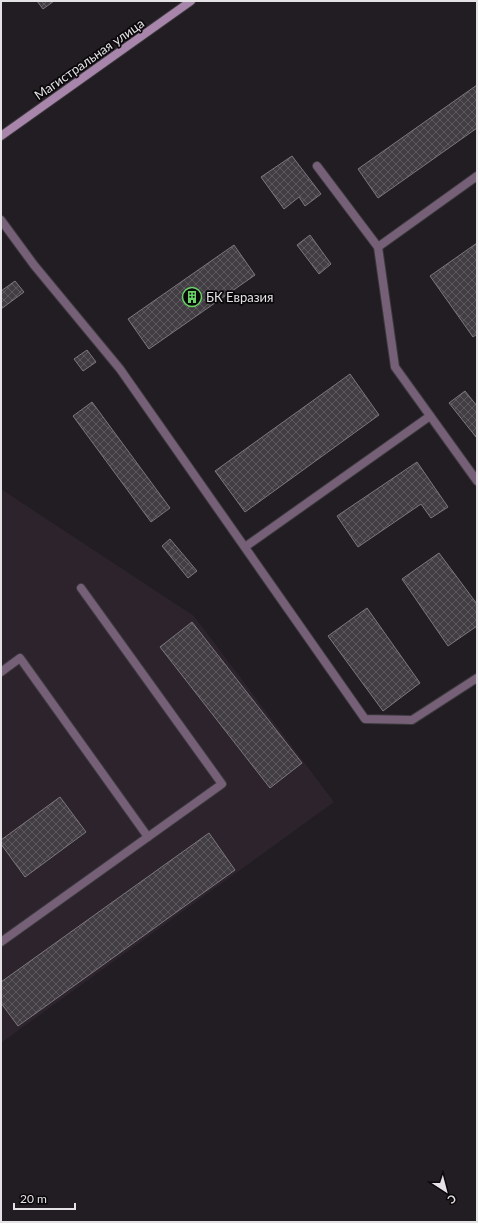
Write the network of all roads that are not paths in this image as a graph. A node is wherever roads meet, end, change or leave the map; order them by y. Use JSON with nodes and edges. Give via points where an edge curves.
{"nodes":[{"id":1,"x":192,"y":1,"type":"edge"},
{"id":2,"x":1,"y":136,"type":"edge"},
{"id":3,"x":317,"y":166,"type":"dead end"},
{"id":4,"x":477,"y":176,"type":"edge"},
{"id":5,"x":1,"y":220,"type":"edge"},
{"id":6,"x":378,"y":247,"type":"junction"},
{"id":7,"x":430,"y":416,"type":"junction"},
{"id":8,"x":477,"y":481,"type":"edge"},
{"id":9,"x":245,"y":547,"type":"junction"},
{"id":10,"x":81,"y":588,"type":"dead end"},
{"id":11,"x":1,"y":672,"type":"edge"},
{"id":12,"x":477,"y":678,"type":"edge"},
{"id":13,"x":148,"y":837,"type":"junction"},
{"id":14,"x":1,"y":942,"type":"edge"}],
"edges":[{"from":1,"to":2,"type":"street","name":"Магистральная улица"},
{"from":3,"to":6,"type":"lane"},
{"from":4,"to":6,"type":"lane"},
{"from":5,"to":9,"type":"lane","via":[[34,265],[120,369]]},
{"from":6,"to":7,"type":"lane","via":[[395,368]]},
{"from":7,"to":8,"type":"lane"},
{"from":7,"to":9,"type":"lane"},
{"from":9,"to":12,"type":"lane","via":[[365,719],[412,720]]},
{"from":10,"to":13,"type":"lane","via":[[222,784]]},
{"from":11,"to":13,"type":"lane","via":[[20,658]]},
{"from":13,"to":14,"type":"lane"}]}
